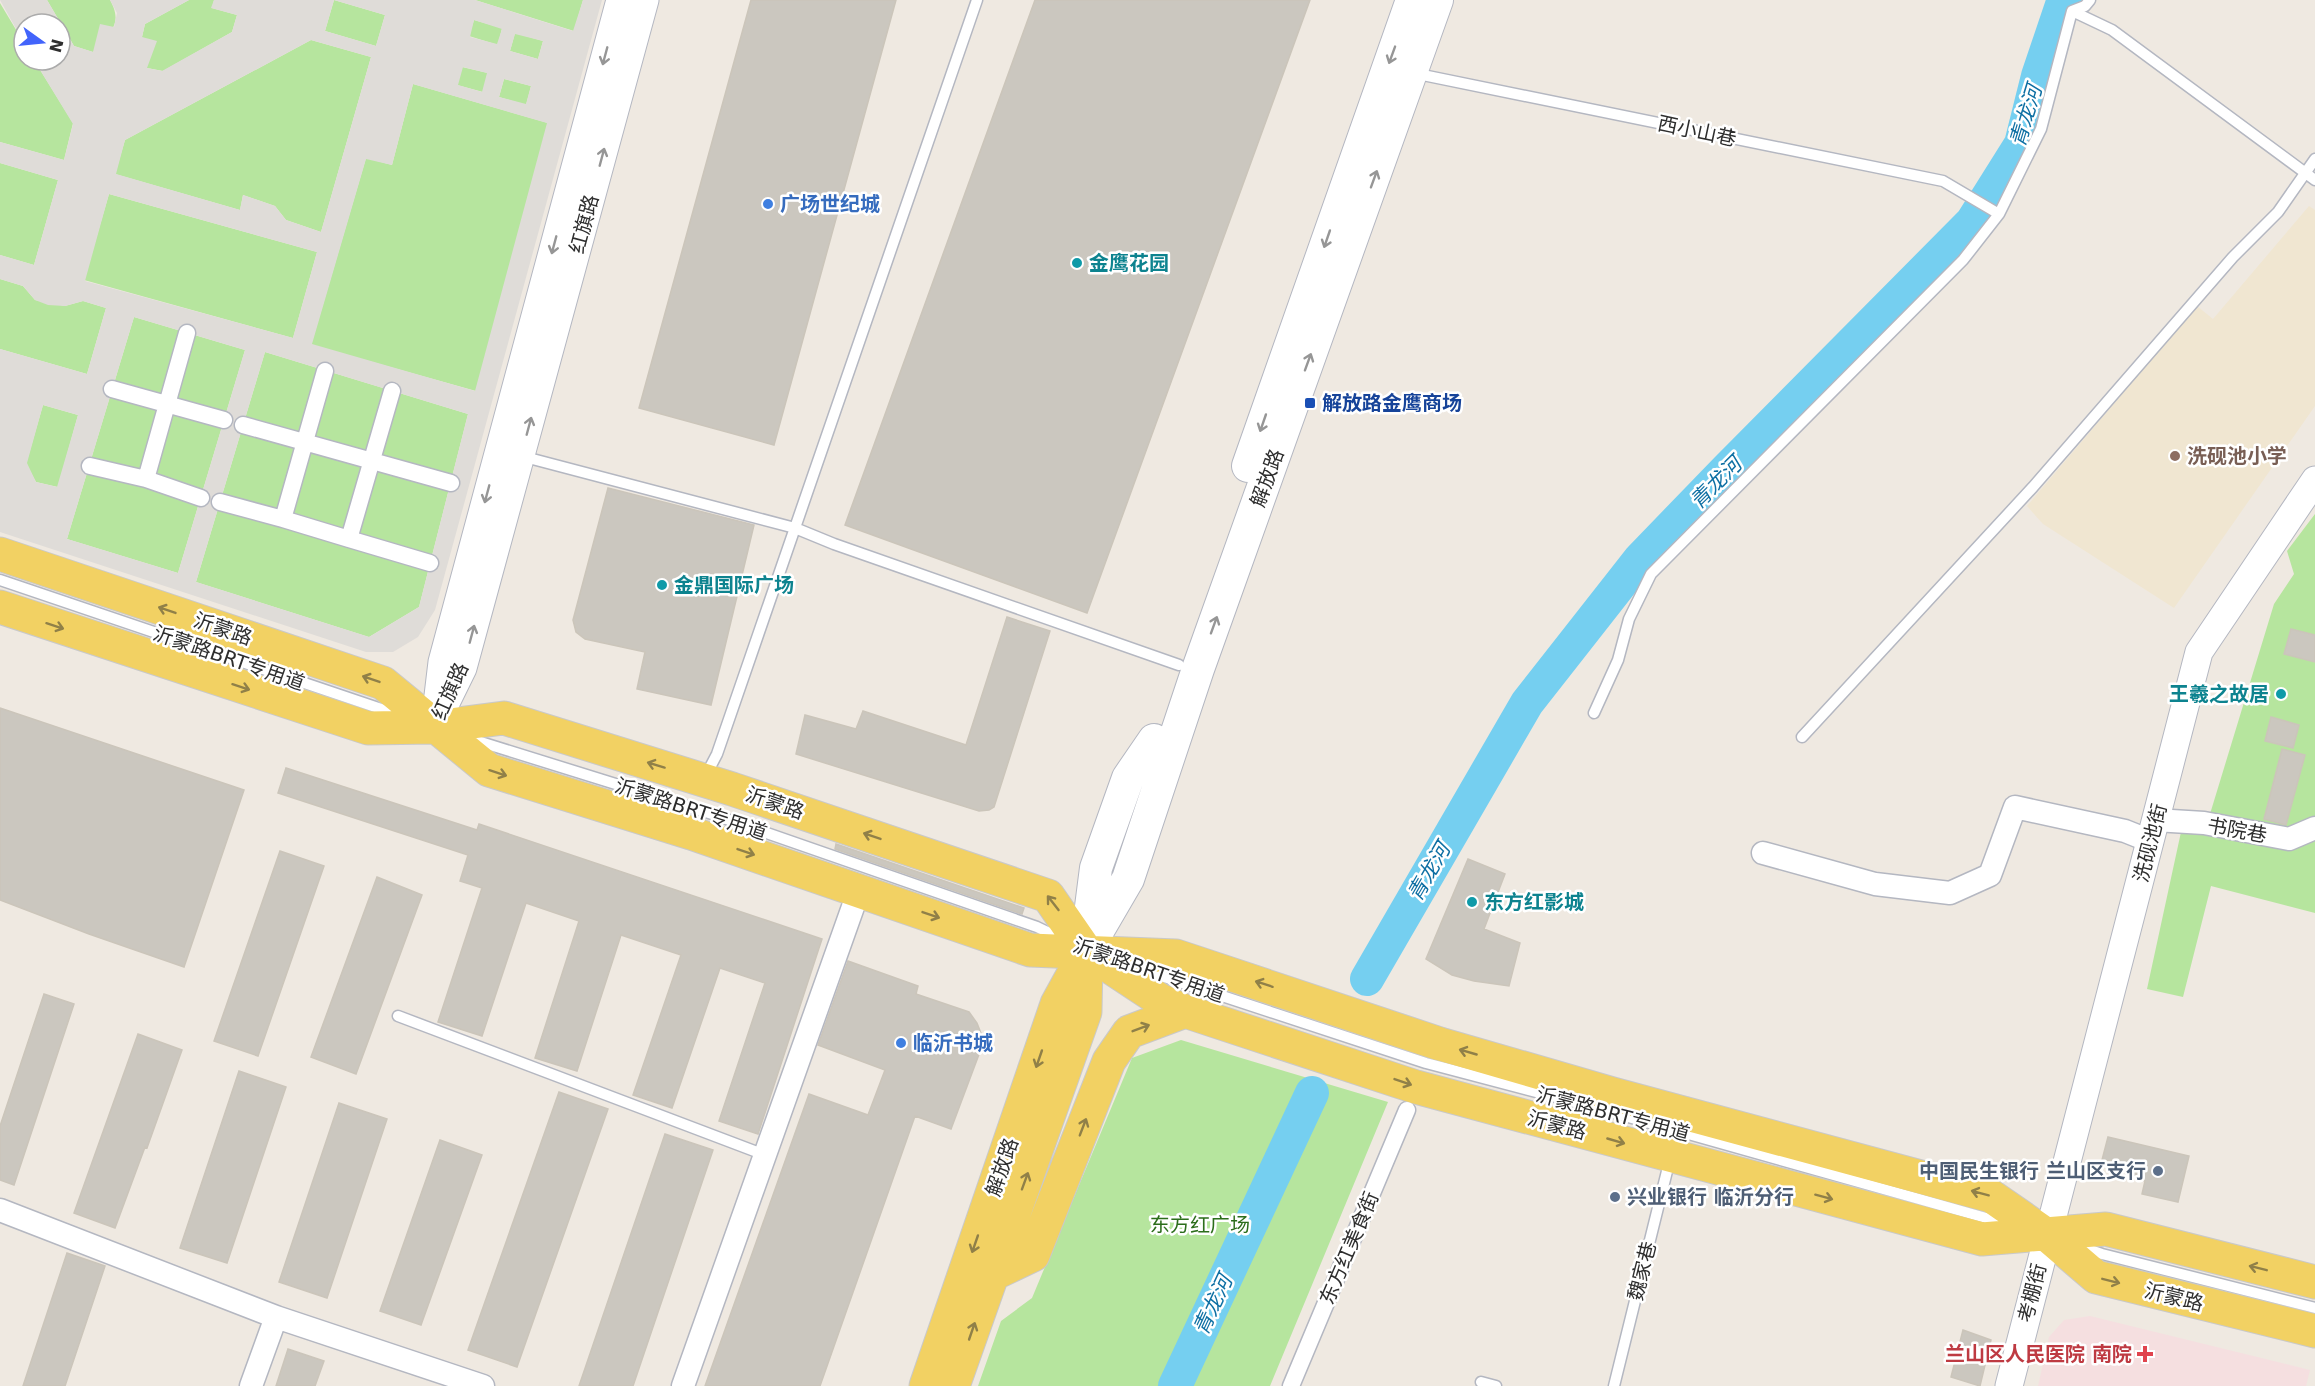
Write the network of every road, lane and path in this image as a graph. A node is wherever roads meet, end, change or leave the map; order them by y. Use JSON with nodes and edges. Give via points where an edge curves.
{"nodes":[{"id":1,"x":620,"y":0,"type":"edge"},
{"id":2,"x":645,"y":0,"type":"edge"},
{"id":3,"x":978,"y":0,"type":"edge"},
{"id":4,"x":1412,"y":0,"type":"edge"},
{"id":5,"x":1437,"y":0,"type":"edge"},
{"id":6,"x":2090,"y":0,"type":"edge"},
{"id":7,"x":2072,"y":11,"type":"junction"},
{"id":8,"x":1413,"y":73,"type":"junction"},
{"id":9,"x":2315,"y":159,"type":"edge"},
{"id":10,"x":2306,"y":173,"type":"junction"},
{"id":11,"x":2315,"y":180,"type":"edge"},
{"id":12,"x":1995,"y":212,"type":"junction"},
{"id":13,"x":187,"y":333,"type":"dead end"},
{"id":14,"x":325,"y":371,"type":"dead end"},
{"id":15,"x":112,"y":389,"type":"dead end"},
{"id":16,"x":392,"y":391,"type":"dead end"},
{"id":17,"x":167,"y":403,"type":"junction"},
{"id":18,"x":224,"y":420,"type":"dead end"},
{"id":19,"x":243,"y":425,"type":"dead end"},
{"id":20,"x":304,"y":443,"type":"junction"},
{"id":21,"x":521,"y":456,"type":"junction"},
{"id":22,"x":372,"y":462,"type":"junction"},
{"id":23,"x":90,"y":466,"type":"dead end"},
{"id":24,"x":146,"y":479,"type":"junction"},
{"id":25,"x":2315,"y":480,"type":"edge"},
{"id":26,"x":451,"y":483,"type":"dead end"},
{"id":27,"x":201,"y":498,"type":"dead end"},
{"id":28,"x":220,"y":502,"type":"dead end"},
{"id":29,"x":283,"y":519,"type":"junction"},
{"id":30,"x":795,"y":528,"type":"junction"},
{"id":31,"x":349,"y":539,"type":"junction"},
{"id":32,"x":0,"y":554,"type":"edge"},
{"id":33,"x":430,"y":563,"type":"dead end"},
{"id":34,"x":0,"y":580,"type":"edge"},
{"id":35,"x":0,"y":608,"type":"edge"},
{"id":36,"x":1179,"y":665,"type":"junction"},
{"id":37,"x":1594,"y":713,"type":"dead end"},
{"id":38,"x":434,"y":727,"type":"junction"},
{"id":39,"x":1802,"y":737,"type":"dead end"},
{"id":40,"x":703,"y":780,"type":"junction"},
{"id":41,"x":2315,"y":828,"type":"edge"},
{"id":42,"x":2153,"y":831,"type":"junction"},
{"id":43,"x":1763,"y":853,"type":"dead end"},
{"id":44,"x":859,"y":890,"type":"junction"},
{"id":45,"x":1086,"y":951,"type":"junction"},
{"id":46,"x":1185,"y":1011,"type":"junction"},
{"id":47,"x":398,"y":1016,"type":"dead end"},
{"id":48,"x":1407,"y":1110,"type":"dead end"},
{"id":49,"x":765,"y":1155,"type":"junction"},
{"id":50,"x":1670,"y":1157,"type":"junction"},
{"id":51,"x":0,"y":1210,"type":"edge"},
{"id":52,"x":2048,"y":1235,"type":"junction"},
{"id":53,"x":991,"y":1275,"type":"junction"},
{"id":54,"x":2315,"y":1282,"type":"edge"},
{"id":55,"x":2315,"y":1308,"type":"edge"},
{"id":56,"x":276,"y":1317,"type":"junction"},
{"id":57,"x":2315,"y":1331,"type":"edge"},
{"id":58,"x":1481,"y":1382,"type":"dead end"},
{"id":59,"x":251,"y":1386,"type":"edge"},
{"id":60,"x":483,"y":1386,"type":"edge"},
{"id":61,"x":683,"y":1386,"type":"edge"},
{"id":62,"x":926,"y":1386,"type":"edge"},
{"id":63,"x":952,"y":1386,"type":"edge"},
{"id":64,"x":1291,"y":1386,"type":"edge"},
{"id":65,"x":1496,"y":1386,"type":"edge"},
{"id":66,"x":1614,"y":1386,"type":"edge"},
{"id":67,"x":2009,"y":1386,"type":"edge"}],
"edges":[{"from":1,"to":38,"type":"street","name":"红旗路","one_way":true,"via":[[442,662]]},
{"from":21,"to":2,"type":"street","name":"红旗路","one_way":true},
{"from":3,"to":30,"type":"lane"},
{"from":4,"to":36,"type":"main road","name":"解放路","one_way":true},
{"from":5,"to":8,"type":"main road","name":"解放路"},
{"from":6,"to":7,"type":"lane"},
{"from":7,"to":10,"type":"lane","via":[[2112,30]]},
{"from":7,"to":12,"type":"lane","via":[[2041,129]]},
{"from":8,"to":12,"type":"lane","name":"西小山巷","via":[[1943,181]]},
{"from":45,"to":8,"type":"main road","name":"解放路","one_way":true,"via":[[1128,879],[1202,658]]},
{"from":9,"to":10,"type":"lane"},
{"from":10,"to":11,"type":"lane"},
{"from":10,"to":39,"type":"lane","via":[[2278,212],[2233,257],[2032,487]]},
{"from":12,"to":37,"type":"lane","via":[[1963,261],[1651,574],[1629,619],[1618,660]]},
{"from":13,"to":17,"type":"street"},
{"from":14,"to":20,"type":"street"},
{"from":15,"to":17,"type":"street"},
{"from":16,"to":22,"type":"street"},
{"from":17,"to":18,"type":"street"},
{"from":17,"to":24,"type":"street"},
{"from":19,"to":20,"type":"street"},
{"from":20,"to":22,"type":"street"},
{"from":20,"to":29,"type":"street"},
{"from":21,"to":30,"type":"lane"},
{"from":38,"to":21,"type":"street","name":"红旗路","one_way":true,"via":[[463,668]]},
{"from":22,"to":26,"type":"street"},
{"from":22,"to":31,"type":"street"},
{"from":23,"to":24,"type":"street"},
{"from":24,"to":27,"type":"street"},
{"from":25,"to":42,"type":"street","name":"洗砚池街","via":[[2199,652]]},
{"from":28,"to":29,"type":"street"},
{"from":29,"to":31,"type":"street"},
{"from":30,"to":36,"type":"lane"},
{"from":30,"to":40,"type":"lane","via":[[717,754]]},
{"from":31,"to":33,"type":"street"},
{"from":38,"to":32,"type":"main road","name":"沂蒙路","one_way":true,"via":[[383,683]]},
{"from":34,"to":38,"type":"lane","name":"沂蒙路BRT专用道"},
{"from":35,"to":38,"type":"main road","name":"沂蒙路","one_way":true,"via":[[368,728]]},
{"from":36,"to":45,"type":"main road","name":"解放路","via":[[1154,740],[1128,778],[1096,868]]},
{"from":40,"to":38,"type":"main road","name":"沂蒙路","one_way":true,"via":[[504,718]]},
{"from":38,"to":44,"type":"main road","name":"沂蒙路","one_way":true,"via":[[489,770]]},
{"from":38,"to":45,"type":"lane","name":"沂蒙路BRT专用道","via":[[712,814],[1037,927]]},
{"from":45,"to":40,"type":"main road","name":"沂蒙路","one_way":true,"via":[[1048,896]]},
{"from":41,"to":42,"type":"street","name":"书院巷","via":[[2289,839],[2204,823]]},
{"from":42,"to":43,"type":"street","name":"书院巷","via":[[2125,831],[2015,807],[1990,875],[1950,893],[1875,884]]},
{"from":42,"to":52,"type":"street","name":"洗砚池街"},
{"from":44,"to":45,"type":"main road","name":"沂蒙路","one_way":true,"via":[[1030,950]]},
{"from":44,"to":49,"type":"street"},
{"from":45,"to":46,"type":"main road","name":"沂蒙路","via":[[1160,1000]]},
{"from":45,"to":52,"type":"lane","name":"沂蒙路BRT专用道","via":[[1426,1064]]},
{"from":52,"to":45,"type":"main road","name":"沂蒙路","one_way":true,"via":[[1991,1196],[1440,1044],[1176,956]]},
{"from":53,"to":45,"type":"main road","name":"解放路","one_way":true,"via":[[1085,1012]]},
{"from":45,"to":62,"type":"main road","name":"解放路","one_way":true,"via":[[1057,1004]]},
{"from":46,"to":50,"type":"main road","name":"沂蒙路","one_way":true,"via":[[1416,1087]]},
{"from":53,"to":46,"type":"main road","one_way":true,"via":[[1033,1255],[1109,1061],[1129,1032]]},
{"from":47,"to":49,"type":"lane"},
{"from":48,"to":64,"type":"street","name":"东方红美食街"},
{"from":49,"to":61,"type":"street"},
{"from":50,"to":52,"type":"main road","name":"沂蒙路","one_way":true,"via":[[1982,1239]]},
{"from":50,"to":66,"type":"lane","name":"魏家巷"},
{"from":51,"to":56,"type":"street"},
{"from":54,"to":52,"type":"main road","name":"沂蒙路","one_way":true,"via":[[2106,1229]]},
{"from":52,"to":55,"type":"lane","name":"沂蒙路BRT专用道","via":[[2102,1254]]},
{"from":52,"to":57,"type":"main road","name":"沂蒙路","one_way":true,"via":[[2096,1277]]},
{"from":52,"to":67,"type":"street","name":"考棚街"},
{"from":63,"to":53,"type":"main road","name":"解放路","one_way":true},
{"from":56,"to":59,"type":"street"},
{"from":56,"to":60,"type":"street"},
{"from":58,"to":65,"type":"lane"}]}
